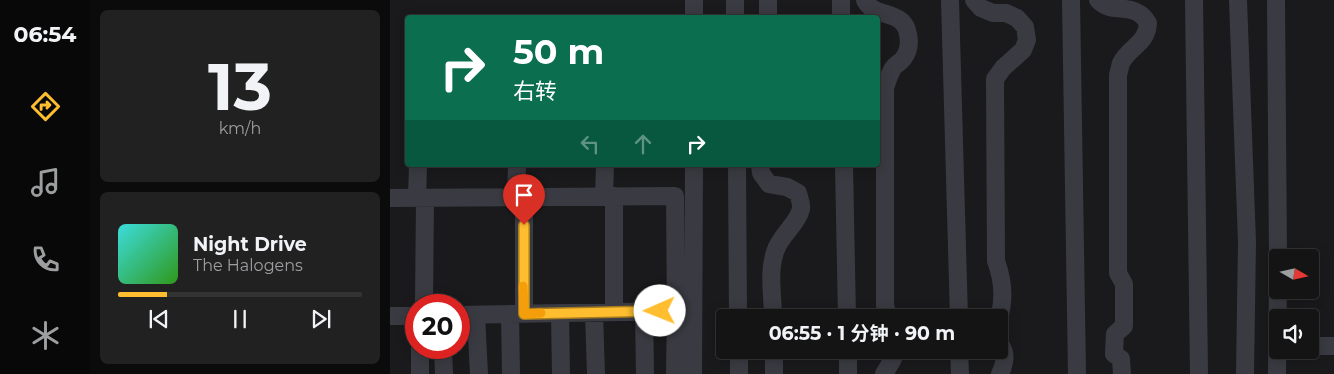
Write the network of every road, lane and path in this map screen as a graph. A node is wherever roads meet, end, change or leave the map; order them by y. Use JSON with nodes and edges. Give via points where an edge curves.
{"nodes":[{"id":1,"x":694,"y":0,"type":"edge"},
{"id":2,"x":735,"y":0,"type":"edge"},
{"id":3,"x":768,"y":0,"type":"edge"},
{"id":4,"x":841,"y":0,"type":"edge"},
{"id":5,"x":865,"y":0,"type":"edge"},
{"id":6,"x":950,"y":0,"type":"edge"},
{"id":7,"x":974,"y":0,"type":"edge"},
{"id":8,"x":1071,"y":0,"type":"edge"},
{"id":9,"x":1098,"y":0,"type":"edge"},
{"id":10,"x":1194,"y":0,"type":"edge"},
{"id":11,"x":1238,"y":0,"type":"edge"},
{"id":12,"x":1276,"y":0,"type":"edge"},
{"id":13,"x":694,"y":15,"type":"edge"},
{"id":14,"x":735,"y":15,"type":"edge"},
{"id":15,"x":768,"y":15,"type":"edge"},
{"id":16,"x":841,"y":15,"type":"edge"},
{"id":17,"x":418,"y":167,"type":"edge"},
{"id":18,"x":517,"y":167,"type":"edge"},
{"id":19,"x":605,"y":167,"type":"edge"},
{"id":20,"x":694,"y":167,"type":"edge"},
{"id":21,"x":737,"y":167,"type":"edge"},
{"id":22,"x":760,"y":167,"type":"edge"},
{"id":23,"x":844,"y":167,"type":"edge"},
{"id":24,"x":609,"y":196,"type":"junction"},
{"id":25,"x":520,"y":197,"type":"junction"},
{"id":26,"x":390,"y":198,"type":"edge"},
{"id":27,"x":421,"y":198,"type":"junction"},
{"id":28,"x":1278,"y":249,"type":"edge"},
{"id":29,"x":424,"y":294,"type":"edge"},
{"id":30,"x":738,"y":309,"type":"edge"},
{"id":31,"x":773,"y":309,"type":"edge"},
{"id":32,"x":847,"y":309,"type":"edge"},
{"id":33,"x":885,"y":309,"type":"edge"},
{"id":34,"x":959,"y":309,"type":"edge"},
{"id":35,"x":1002,"y":309,"type":"edge"},
{"id":36,"x":644,"y":311,"type":"junction"},
{"id":37,"x":676,"y":311,"type":"junction"},
{"id":38,"x":594,"y":312,"type":"junction"},
{"id":39,"x":614,"y":312,"type":"junction"},
{"id":40,"x":560,"y":313,"type":"junction"},
{"id":41,"x":517,"y":314,"type":"junction"},
{"id":42,"x":470,"y":315,"type":"edge"},
{"id":43,"x":390,"y":316,"type":"edge"},
{"id":44,"x":405,"y":316,"type":"edge"},
{"id":45,"x":470,"y":330,"type":"edge"},
{"id":46,"x":1319,"y":346,"type":"edge"},
{"id":47,"x":1334,"y":346,"type":"edge"},
{"id":48,"x":420,"y":359,"type":"edge"},
{"id":49,"x":432,"y":359,"type":"edge"},
{"id":50,"x":443,"y":359,"type":"edge"},
{"id":51,"x":739,"y":359,"type":"edge"},
{"id":52,"x":774,"y":359,"type":"edge"},
{"id":53,"x":848,"y":359,"type":"edge"},
{"id":54,"x":893,"y":359,"type":"edge"},
{"id":55,"x":960,"y":359,"type":"edge"},
{"id":56,"x":1005,"y":359,"type":"edge"},
{"id":57,"x":1277,"y":359,"type":"edge"},
{"id":58,"x":420,"y":374,"type":"edge"},
{"id":59,"x":432,"y":374,"type":"edge"},
{"id":60,"x":444,"y":374,"type":"edge"},
{"id":61,"x":479,"y":374,"type":"edge"},
{"id":62,"x":511,"y":374,"type":"edge"},
{"id":63,"x":562,"y":374,"type":"edge"},
{"id":64,"x":596,"y":374,"type":"edge"},
{"id":65,"x":645,"y":374,"type":"edge"},
{"id":66,"x":675,"y":374,"type":"edge"},
{"id":67,"x":693,"y":374,"type":"edge"},
{"id":68,"x":739,"y":374,"type":"edge"},
{"id":69,"x":774,"y":374,"type":"edge"},
{"id":70,"x":848,"y":374,"type":"edge"},
{"id":71,"x":884,"y":374,"type":"edge"},
{"id":72,"x":960,"y":374,"type":"edge"},
{"id":73,"x":1000,"y":374,"type":"edge"},
{"id":74,"x":1077,"y":374,"type":"edge"},
{"id":75,"x":1122,"y":374,"type":"edge"},
{"id":76,"x":1199,"y":374,"type":"edge"},
{"id":77,"x":1245,"y":374,"type":"edge"},
{"id":78,"x":1277,"y":374,"type":"edge"}],
"edges":[{"from":1,"to":13,"type":"lane"},
{"from":2,"to":14,"type":"lane"},
{"from":3,"to":15,"type":"lane"},
{"from":4,"to":16,"type":"lane"},
{"from":5,"to":33,"type":"lane","via":[[878,12],[894,16],[906,26],[910,42],[904,58],[893,68],[885,88]]},
{"from":6,"to":34,"type":"lane"},
{"from":7,"to":35,"type":"lane","via":[[993,13],[1006,13],[1017,18],[1025,27],[1027,40],[1023,50],[995,79],[996,260],[1002,277]]},
{"from":8,"to":74,"type":"lane"},
{"from":9,"to":75,"type":"lane","via":[[1106,7],[1140,13],[1148,23],[1148,32],[1122,62],[1118,75],[1118,273],[1124,284],[1124,326],[1115,334],[1114,354],[1121,359]]},
{"from":10,"to":76,"type":"lane"},
{"from":11,"to":77,"type":"lane","via":[[1246,242]]},
{"from":12,"to":28,"type":"lane"},
{"from":17,"to":27,"type":"lane"},
{"from":18,"to":25,"type":"lane"},
{"from":19,"to":24,"type":"lane"},
{"from":20,"to":67,"type":"lane"},
{"from":21,"to":30,"type":"lane"},
{"from":22,"to":31,"type":"lane","via":[[769,184],[787,186],[798,193],[801,207],[774,252]]},
{"from":23,"to":32,"type":"lane"},
{"from":24,"to":25,"type":"lane"},
{"from":24,"to":37,"type":"lane","via":[[675,196]]},
{"from":24,"to":39,"type":"lane"},
{"from":25,"to":27,"type":"lane"},
{"from":25,"to":41,"type":"lane"},
{"from":26,"to":27,"type":"lane"},
{"from":27,"to":29,"type":"lane"},
{"from":36,"to":37,"type":"lane"},
{"from":36,"to":39,"type":"lane"},
{"from":36,"to":65,"type":"lane"},
{"from":37,"to":66,"type":"lane"},
{"from":38,"to":39,"type":"lane"},
{"from":38,"to":40,"type":"lane"},
{"from":38,"to":64,"type":"lane"},
{"from":40,"to":41,"type":"lane"},
{"from":40,"to":63,"type":"lane"},
{"from":41,"to":42,"type":"lane"},
{"from":41,"to":62,"type":"lane"},
{"from":43,"to":44,"type":"lane"},
{"from":45,"to":61,"type":"lane"},
{"from":46,"to":47,"type":"lane"},
{"from":48,"to":58,"type":"lane"},
{"from":49,"to":59,"type":"lane"},
{"from":50,"to":60,"type":"lane"},
{"from":51,"to":68,"type":"lane"},
{"from":52,"to":69,"type":"lane"},
{"from":53,"to":70,"type":"lane"},
{"from":54,"to":71,"type":"lane"},
{"from":55,"to":72,"type":"lane"},
{"from":56,"to":73,"type":"lane"},
{"from":57,"to":78,"type":"lane"}]}
